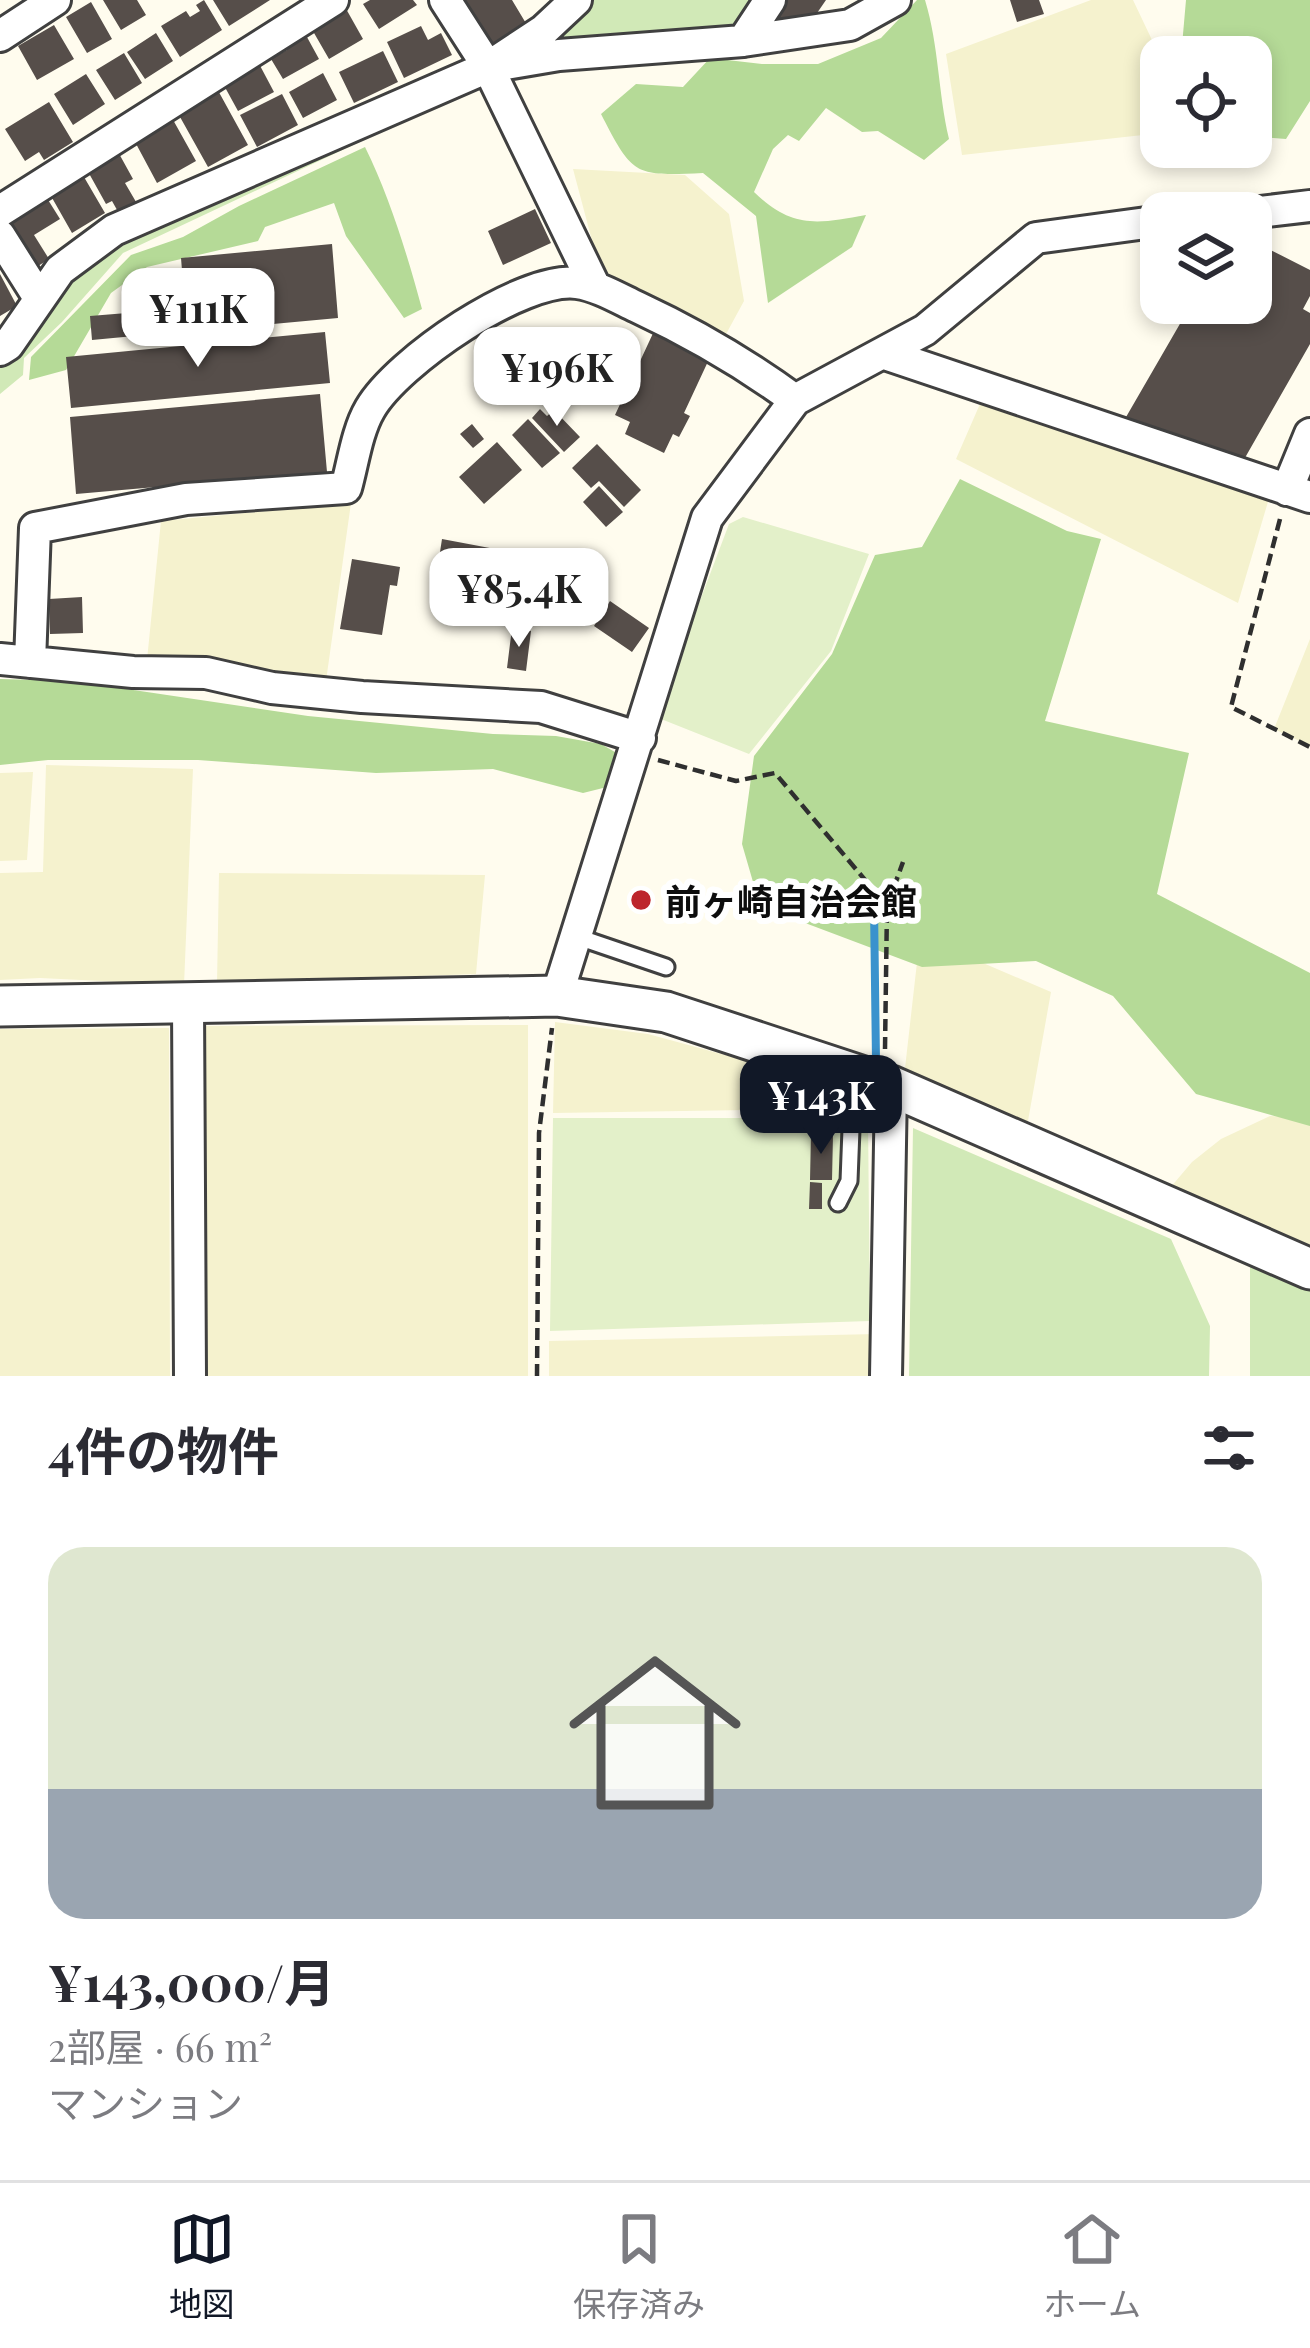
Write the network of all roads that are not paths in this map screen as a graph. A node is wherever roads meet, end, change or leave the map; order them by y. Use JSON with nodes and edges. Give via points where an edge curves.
{"nodes":[{"id":1,"x":55,"y":0,"type":"edge"},
{"id":2,"x":333,"y":0,"type":"edge"},
{"id":3,"x":445,"y":0,"type":"edge"},
{"id":4,"x":576,"y":0,"type":"edge"},
{"id":5,"x":770,"y":0,"type":"edge"},
{"id":6,"x":895,"y":0,"type":"edge"},
{"id":7,"x":0,"y":36,"type":"edge"},
{"id":8,"x":743,"y":41,"type":"junction"},
{"id":9,"x":488,"y":67,"type":"junction"},
{"id":10,"x":1310,"y":206,"type":"edge"},
{"id":11,"x":0,"y":211,"type":"edge"},
{"id":12,"x":1272,"y":211,"type":"edge"},
{"id":13,"x":1140,"y":224,"type":"edge"},
{"id":14,"x":0,"y":236,"type":"edge"},
{"id":15,"x":595,"y":287,"type":"junction"},
{"id":16,"x":39,"y":298,"type":"junction"},
{"id":17,"x":0,"y":350,"type":"edge"},
{"id":18,"x":885,"y":354,"type":"junction"},
{"id":19,"x":795,"y":400,"type":"junction"},
{"id":20,"x":1310,"y":434,"type":"edge"},
{"id":21,"x":1299,"y":494,"type":"edge"},
{"id":22,"x":15,"y":660,"type":"edge"},
{"id":23,"x":638,"y":746,"type":"junction"},
{"id":24,"x":575,"y":936,"type":"junction"},
{"id":25,"x":666,"y":967,"type":"dead end"},
{"id":26,"x":556,"y":996,"type":"junction"},
{"id":27,"x":188,"y":1003,"type":"junction"},
{"id":28,"x":0,"y":1006,"type":"edge"},
{"id":29,"x":880,"y":1083,"type":"junction"},
{"id":30,"x":838,"y":1203,"type":"dead end"},
{"id":31,"x":1310,"y":1269,"type":"edge"},
{"id":32,"x":190,"y":1376,"type":"edge"},
{"id":33,"x":886,"y":1376,"type":"edge"}],
"edges":[{"from":1,"to":7,"type":"street"},
{"from":2,"to":11,"type":"street"},
{"from":3,"to":9,"type":"street"},
{"from":4,"to":9,"type":"street"},
{"from":5,"to":8,"type":"street"},
{"from":6,"to":8,"type":"street","via":[[850,25]]},
{"from":8,"to":9,"type":"street"},
{"from":9,"to":15,"type":"street"},
{"from":9,"to":16,"type":"street","via":[[114,230],[59,270]]},
{"from":10,"to":12,"type":"street"},
{"from":13,"to":18,"type":"street","via":[[1036,238]]},
{"from":14,"to":16,"type":"street"},
{"from":15,"to":19,"type":"street","via":[[713,343]]},
{"from":15,"to":22,"type":"street","via":[[571,282],[472,317],[372,405],[346,488],[186,500],[35,528]]},
{"from":16,"to":17,"type":"street"},
{"from":18,"to":19,"type":"street"},
{"from":18,"to":21,"type":"street"},
{"from":19,"to":23,"type":"street","via":[[707,518]]},
{"from":20,"to":21,"type":"street"},
{"from":22,"to":23,"type":"street","via":[[541,707]]},
{"from":23,"to":24,"type":"street"},
{"from":24,"to":25,"type":"lane"},
{"from":24,"to":26,"type":"street"},
{"from":26,"to":27,"type":"street"},
{"from":26,"to":29,"type":"street","via":[[666,1012]]},
{"from":27,"to":28,"type":"street"},
{"from":27,"to":32,"type":"street"},
{"from":29,"to":30,"type":"lane","via":[[851,1129],[849,1181]]},
{"from":29,"to":31,"type":"street"},
{"from":29,"to":33,"type":"street"}]}
